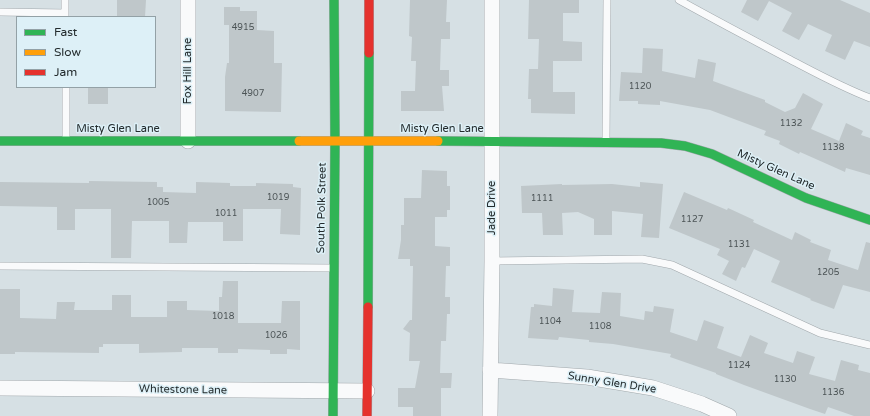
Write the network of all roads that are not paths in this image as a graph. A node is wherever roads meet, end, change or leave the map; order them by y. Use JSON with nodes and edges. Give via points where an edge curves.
{"nodes":[{"id":1,"x":65,"y":0,"type":"edge"},
{"id":2,"x":188,"y":0,"type":"edge"},
{"id":3,"x":334,"y":0,"type":"edge"},
{"id":4,"x":369,"y":0,"type":"edge"},
{"id":5,"x":492,"y":0,"type":"edge"},
{"id":6,"x":607,"y":0,"type":"edge"},
{"id":7,"x":679,"y":0,"type":"edge"},
{"id":8,"x":0,"y":12,"type":"edge"},
{"id":9,"x":65,"y":15,"type":"edge"},
{"id":10,"x":66,"y":88,"type":"edge"},
{"id":11,"x":870,"y":98,"type":"edge"},
{"id":12,"x":0,"y":141,"type":"edge"},
{"id":13,"x":66,"y":141,"type":"junction"},
{"id":14,"x":335,"y":141,"type":"junction"},
{"id":15,"x":492,"y":141,"type":"junction"},
{"id":16,"x":188,"y":142,"type":"junction"},
{"id":17,"x":368,"y":142,"type":"junction"},
{"id":18,"x":606,"y":142,"type":"junction"},
{"id":19,"x":870,"y":220,"type":"edge"},
{"id":20,"x":492,"y":261,"type":"junction"},
{"id":21,"x":0,"y":266,"type":"edge"},
{"id":22,"x":333,"y":268,"type":"junction"},
{"id":23,"x":870,"y":345,"type":"edge"},
{"id":24,"x":490,"y":370,"type":"junction"},
{"id":25,"x":0,"y":388,"type":"edge"},
{"id":26,"x":333,"y":391,"type":"junction"},
{"id":27,"x":367,"y":391,"type":"junction"},
{"id":28,"x":333,"y":416,"type":"edge"},
{"id":29,"x":367,"y":416,"type":"edge"},
{"id":30,"x":490,"y":416,"type":"edge"},
{"id":31,"x":730,"y":416,"type":"edge"}],
"edges":[{"from":1,"to":9,"type":"lane"},
{"from":2,"to":16,"type":"street","name":"Fox Hill Lane"},
{"from":3,"to":14,"type":"street","name":"South Polk Street"},
{"from":4,"to":17,"type":"street"},
{"from":5,"to":15,"type":"street","name":"Jade Drive"},
{"from":6,"to":18,"type":"lane"},
{"from":7,"to":11,"type":"lane","via":[[808,69]]},
{"from":8,"to":9,"type":"lane"},
{"from":10,"to":13,"type":"lane"},
{"from":12,"to":13,"type":"street","name":"Misty Glen Lane"},
{"from":13,"to":16,"type":"street","name":"Misty Glen Lane"},
{"from":14,"to":16,"type":"street","name":"Misty Glen Lane"},
{"from":14,"to":17,"type":"street","name":"Misty Glen Lane"},
{"from":14,"to":22,"type":"street","name":"South Polk Street"},
{"from":15,"to":17,"type":"street","name":"Misty Glen Lane"},
{"from":15,"to":18,"type":"street","name":"Misty Glen Lane"},
{"from":15,"to":20,"type":"street","name":"Jade Drive"},
{"from":17,"to":27,"type":"street"},
{"from":18,"to":19,"type":"street","name":"Misty Glen Lane","via":[[685,146],[712,154],[806,198]]},
{"from":20,"to":23,"type":"lane","via":[[642,259],[672,265],[820,333]]},
{"from":20,"to":24,"type":"street","name":"Jade Drive"},
{"from":21,"to":22,"type":"lane"},
{"from":22,"to":26,"type":"street","name":"South Polk Street"},
{"from":24,"to":30,"type":"street","name":"Jade Drive"},
{"from":24,"to":31,"type":"street","name":"Sunny Glen Drive","via":[[587,377],[653,388]]},
{"from":25,"to":26,"type":"street","name":"Whitestone Lane"},
{"from":26,"to":27,"type":"street","name":"Whitestone Lane"},
{"from":26,"to":28,"type":"street","name":"South Polk Street"},
{"from":27,"to":29,"type":"street"}]}
